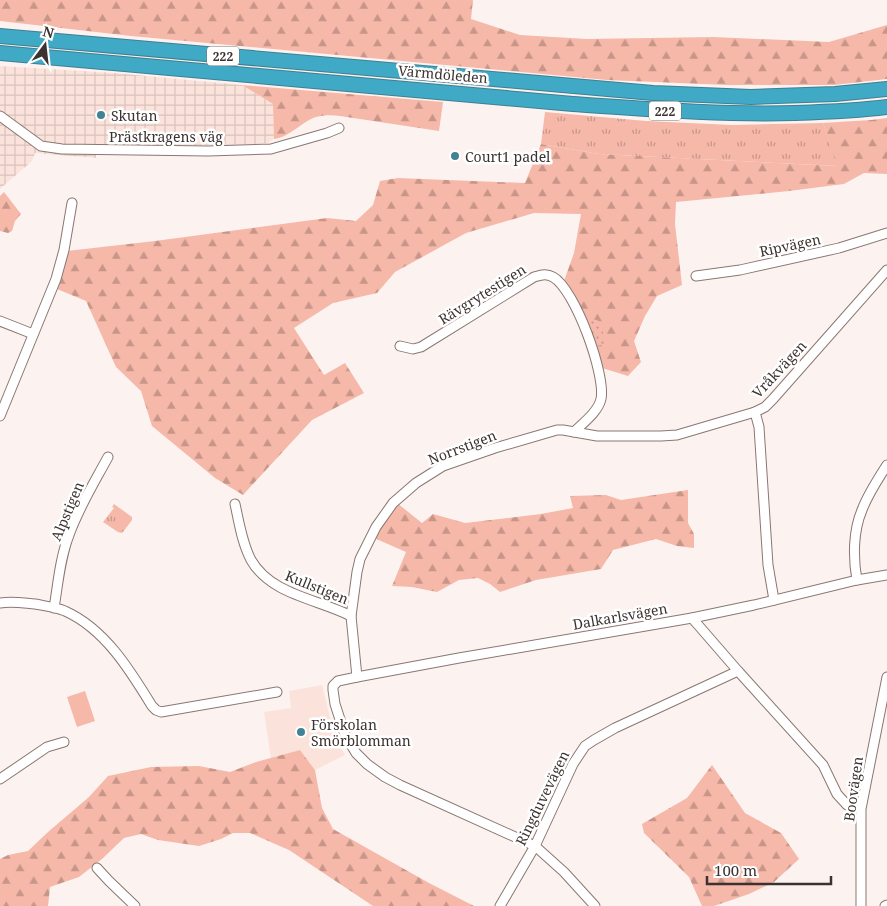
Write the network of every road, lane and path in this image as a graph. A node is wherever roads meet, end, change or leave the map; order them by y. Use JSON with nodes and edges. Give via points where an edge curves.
{"nodes":[{"id":1,"x":0,"y":36,"type":"edge"},
{"id":2,"x":0,"y":54,"type":"edge"},
{"id":3,"x":887,"y":89,"type":"edge"},
{"id":4,"x":887,"y":107,"type":"edge"},
{"id":5,"x":0,"y":116,"type":"edge"},
{"id":6,"x":339,"y":128,"type":"dead end"},
{"id":7,"x":72,"y":203,"type":"dead end"},
{"id":8,"x":887,"y":233,"type":"edge"},
{"id":9,"x":887,"y":270,"type":"edge"},
{"id":10,"x":696,"y":276,"type":"dead end"},
{"id":11,"x":0,"y":321,"type":"edge"},
{"id":12,"x":33,"y":334,"type":"junction"},
{"id":13,"x":400,"y":346,"type":"dead end"},
{"id":14,"x":755,"y":412,"type":"junction"},
{"id":15,"x":0,"y":416,"type":"edge"},
{"id":16,"x":574,"y":432,"type":"junction"},
{"id":17,"x":108,"y":457,"type":"dead end"},
{"id":18,"x":887,"y":465,"type":"edge"},
{"id":19,"x":235,"y":504,"type":"dead end"},
{"id":20,"x":887,"y":575,"type":"edge"},
{"id":21,"x":857,"y":580,"type":"junction"},
{"id":22,"x":774,"y":600,"type":"junction"},
{"id":23,"x":0,"y":603,"type":"edge"},
{"id":24,"x":54,"y":608,"type":"junction"},
{"id":25,"x":351,"y":616,"type":"junction"},
{"id":26,"x":692,"y":618,"type":"junction"},
{"id":27,"x":738,"y":670,"type":"junction"},
{"id":28,"x":357,"y":677,"type":"junction"},
{"id":29,"x":887,"y":677,"type":"edge"},
{"id":30,"x":277,"y":692,"type":"dead end"},
{"id":31,"x":64,"y":742,"type":"dead end"},
{"id":32,"x":0,"y":779,"type":"edge"},
{"id":33,"x":847,"y":805,"type":"dead end"},
{"id":34,"x":535,"y":846,"type":"junction"},
{"id":35,"x":98,"y":868,"type":"dead end"},
{"id":36,"x":135,"y":906,"type":"edge"},
{"id":37,"x":500,"y":906,"type":"edge"},
{"id":38,"x":595,"y":906,"type":"edge"},
{"id":39,"x":861,"y":906,"type":"edge"}],
"edges":[{"from":1,"to":3,"type":"highway","name":"Värmdöleden","number":"222","via":[[653,93],[751,97]]},
{"from":2,"to":4,"type":"highway","name":"Värmdöleden","number":"222","via":[[665,111],[814,113]]},
{"from":5,"to":6,"type":"street","name":"Prästkragens väg","via":[[41,146],[62,149],[208,151],[271,148]]},
{"from":7,"to":12,"type":"street","via":[[56,278]]},
{"from":8,"to":10,"type":"street","name":"Ripvägen","via":[[838,248],[740,270]]},
{"from":9,"to":14,"type":"street","name":"Vråkvägen","via":[[773,399]]},
{"from":11,"to":12,"type":"street"},
{"from":12,"to":15,"type":"street"},
{"from":13,"to":16,"type":"street","name":"Rävgrytestigen","via":[[421,348],[534,276],[549,275],[573,301],[600,381],[601,397],[596,409]]},
{"from":14,"to":16,"type":"street","name":"Norrstigen","via":[[677,435],[597,436]]},
{"from":14,"to":22,"type":"street","name":"Vråkvägen"},
{"from":16,"to":25,"type":"street","name":"Norrstigen","via":[[550,432],[458,460],[405,491],[380,521],[360,559]]},
{"from":17,"to":24,"type":"street","name":"Alpstigen","via":[[68,536]]},
{"from":18,"to":21,"type":"street","via":[[858,519],[854,555]]},
{"from":19,"to":25,"type":"street","name":"Kullstigen","via":[[246,549],[262,574],[279,587]]},
{"from":20,"to":21,"type":"street","name":"Dalkarlsvägen"},
{"from":21,"to":22,"type":"street","name":"Dalkarlsvägen"},
{"from":22,"to":26,"type":"street","name":"Dalkarlsvägen"},
{"from":23,"to":24,"type":"street"},
{"from":24,"to":30,"type":"street","via":[[83,622],[111,646],[152,706],[161,712]]},
{"from":25,"to":28,"type":"street","name":"Norrstigen"},
{"from":26,"to":27,"type":"street"},
{"from":26,"to":28,"type":"street","name":"Dalkarlsvägen"},
{"from":27,"to":33,"type":"street","via":[[823,766],[837,794]]},
{"from":27,"to":34,"type":"street","name":"Ringduvevägen","via":[[615,728],[585,746],[573,764]]},
{"from":28,"to":34,"type":"street","via":[[338,681],[333,686],[345,735],[356,754],[384,777]]},
{"from":29,"to":39,"type":"street","name":"Boovägen","via":[[861,808]]},
{"from":31,"to":32,"type":"street","via":[[47,747]]},
{"from":34,"to":37,"type":"street","name":"Ringduvevägen"},
{"from":34,"to":38,"type":"street"},
{"from":35,"to":36,"type":"street"}]}
